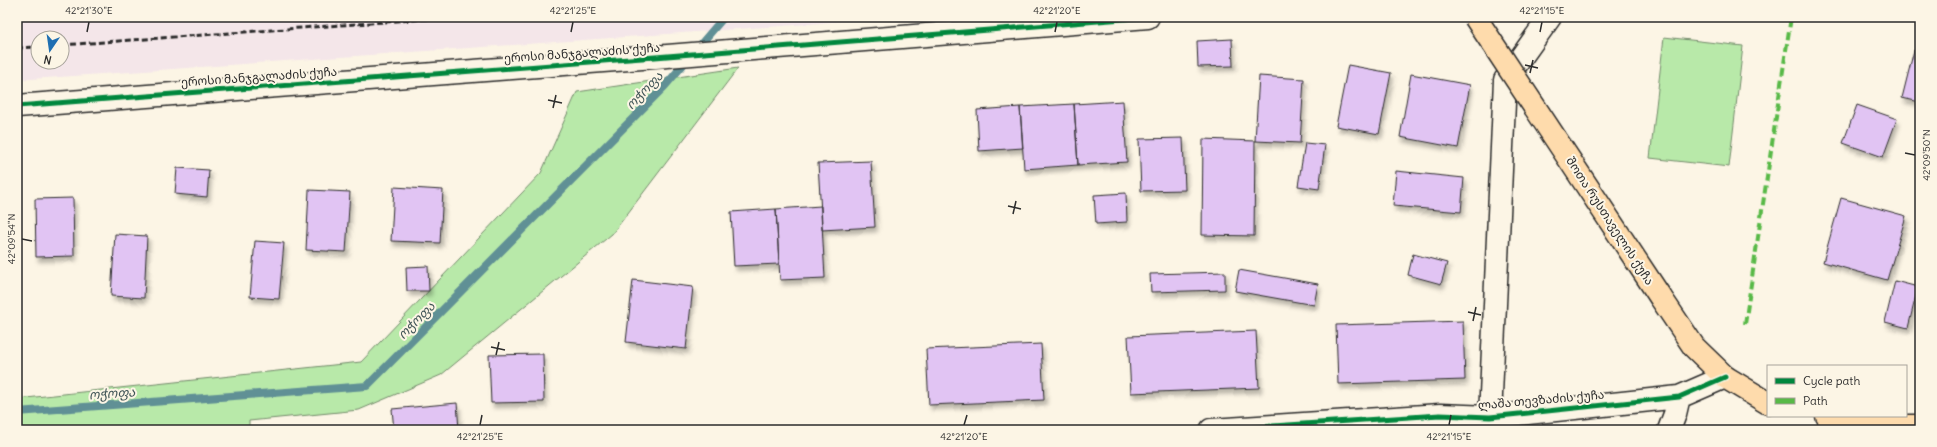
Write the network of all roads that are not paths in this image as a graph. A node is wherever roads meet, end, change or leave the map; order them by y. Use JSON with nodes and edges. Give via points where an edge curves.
{"nodes":[{"id":1,"x":1148,"y":17,"type":"edge"},
{"id":2,"x":1475,"y":17,"type":"edge"},
{"id":3,"x":1550,"y":17,"type":"edge"},
{"id":4,"x":17,"y":106,"type":"edge"},
{"id":5,"x":1725,"y":377,"type":"junction"},
{"id":6,"x":1679,"y":397,"type":"junction"},
{"id":7,"x":1767,"y":402,"type":"edge"},
{"id":8,"x":1835,"y":417,"type":"edge"},
{"id":9,"x":1496,"y":424,"type":"edge"},
{"id":10,"x":1920,"y":426,"type":"edge"},
{"id":11,"x":1211,"y":430,"type":"edge"},
{"id":12,"x":1669,"y":430,"type":"edge"}],
"edges":[{"from":1,"to":4,"type":"street","name":"ეროსი მანჯგალაძის ქუჩა"},
{"from":2,"to":5,"type":"main road","name":"შოთა რუსთაველის ქუჩა","bridge":true,"via":[[1694,347]]},
{"from":3,"to":9,"type":"street","via":[[1505,80]]},
{"from":5,"to":6,"type":"street","name":"ლაშა თევზაძის ქუჩა"},
{"from":5,"to":7,"type":"main road","name":"შოთა რუსთაველის ქუჩა"},
{"from":6,"to":9,"type":"street","name":"ლაშა თევზაძის ქუჩა"},
{"from":6,"to":12,"type":"street"},
{"from":8,"to":10,"type":"main road"},
{"from":9,"to":11,"type":"street","name":"ლაშა თევზაძის ქუჩა","via":[[1440,415]]}]}
